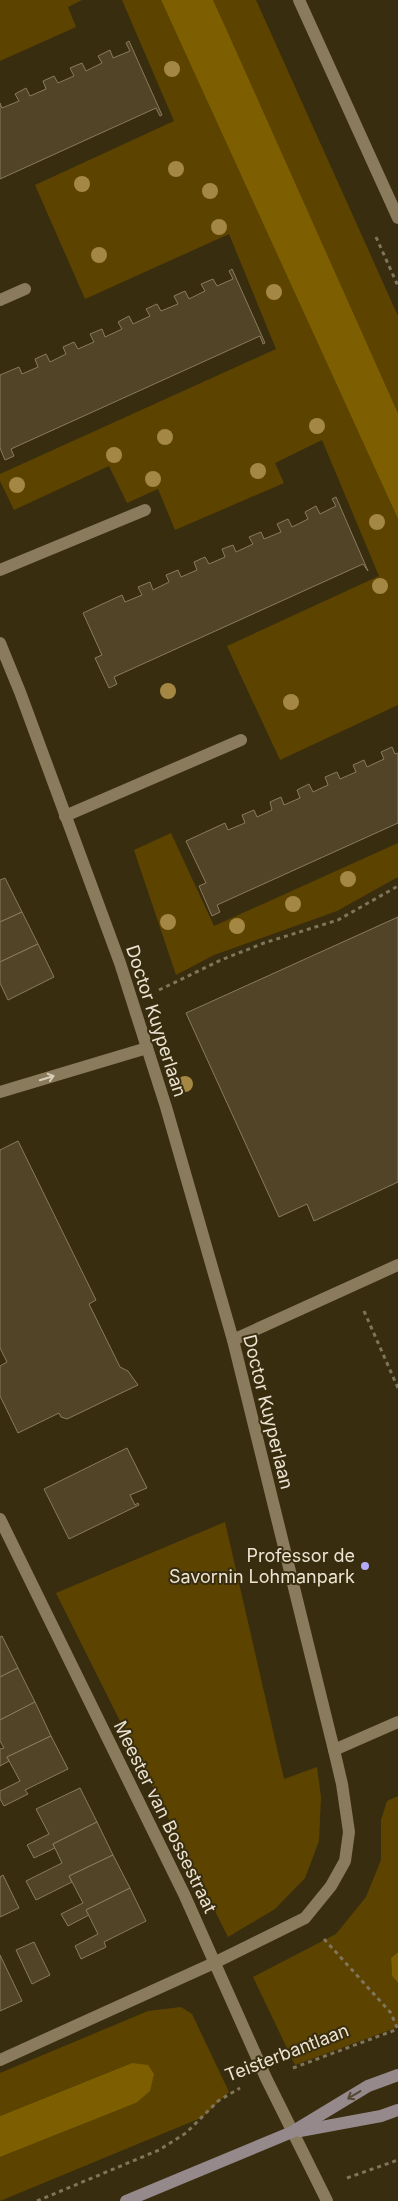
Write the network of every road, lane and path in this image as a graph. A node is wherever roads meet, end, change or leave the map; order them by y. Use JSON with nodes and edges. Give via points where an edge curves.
{"nodes":[{"id":1,"x":299,"y":0,"type":"edge"},
{"id":2,"x":398,"y":218,"type":"edge"},
{"id":3,"x":25,"y":288,"type":"dead end"},
{"id":4,"x":0,"y":300,"type":"edge"},
{"id":5,"x":145,"y":510,"type":"dead end"},
{"id":6,"x":0,"y":570,"type":"edge"},
{"id":7,"x":0,"y":643,"type":"edge"},
{"id":8,"x":241,"y":740,"type":"dead end"},
{"id":9,"x":65,"y":816,"type":"junction"},
{"id":10,"x":398,"y":886,"type":"edge"},
{"id":11,"x":131,"y":1000,"type":"junction"},
{"id":12,"x":147,"y":1048,"type":"junction"},
{"id":13,"x":0,"y":1092,"type":"edge"},
{"id":14,"x":398,"y":1265,"type":"edge"},
{"id":15,"x":352,"y":1286,"type":"junction"},
{"id":16,"x":232,"y":1340,"type":"junction"},
{"id":17,"x":398,"y":1388,"type":"edge"},
{"id":18,"x":0,"y":1519,"type":"edge"},
{"id":19,"x":398,"y":1722,"type":"edge"},
{"id":20,"x":334,"y":1750,"type":"junction"},
{"id":21,"x":305,"y":1918,"type":"junction"},
{"id":22,"x":214,"y":1963,"type":"junction"},
{"id":23,"x":398,"y":2030,"type":"edge"},
{"id":24,"x":0,"y":2060,"type":"edge"},
{"id":25,"x":398,"y":2075,"type":"edge"},
{"id":26,"x":266,"y":2078,"type":"junction"},
{"id":27,"x":398,"y":2110,"type":"edge"},
{"id":28,"x":292,"y":2132,"type":"junction"},
{"id":29,"x":37,"y":2201,"type":"edge"},
{"id":30,"x":126,"y":2201,"type":"edge"},
{"id":31,"x":326,"y":2201,"type":"edge"}],
"edges":[{"from":1,"to":2,"type":"street"},
{"from":3,"to":4,"type":"street"},
{"from":5,"to":6,"type":"street"},
{"from":7,"to":9,"type":"street","name":"Doctor Kuyperlaan"},
{"from":8,"to":9,"type":"street"},
{"from":9,"to":11,"type":"street","name":"Doctor Kuyperlaan"},
{"from":10,"to":11,"type":"path","via":[[338,920],[230,957],[179,982]]},
{"from":11,"to":12,"type":"street","name":"Doctor Kuyperlaan"},
{"from":13,"to":12,"type":"street","one_way":true},
{"from":12,"to":16,"type":"street","name":"Doctor Kuyperlaan"},
{"from":14,"to":15,"type":"street"},
{"from":15,"to":16,"type":"street"},
{"from":15,"to":17,"type":"path"},
{"from":16,"to":20,"type":"street","name":"Doctor Kuyperlaan"},
{"from":18,"to":22,"type":"street","name":"Meester van Bossestraat","via":[[184,1894]]},
{"from":19,"to":20,"type":"street"},
{"from":20,"to":21,"type":"street","name":"Doctor Kuyperlaan","via":[[349,1832],[346,1861]]},
{"from":21,"to":22,"type":"street","name":"Doctor Kuyperlaan"},
{"from":21,"to":23,"type":"path","via":[[391,2013]]},
{"from":22,"to":24,"type":"street","name":"Doctor Kuyperlaan"},
{"from":22,"to":26,"type":"street","name":"Meester van Bossestraat"},
{"from":23,"to":26,"type":"path","name":"Teisterbantlaan"},
{"from":25,"to":28,"type":"main road","one_way":true,"via":[[368,2086]]},
{"from":26,"to":28,"type":"street","name":"Meester van Bossestraat"},
{"from":26,"to":29,"type":"path","name":"Teisterbantlaan","via":[[233,2090],[186,2133],[160,2150]]},
{"from":27,"to":28,"type":"main road"},
{"from":28,"to":30,"type":"main road"},
{"from":28,"to":31,"type":"street","name":"Meester van Bossestraat"}]}
